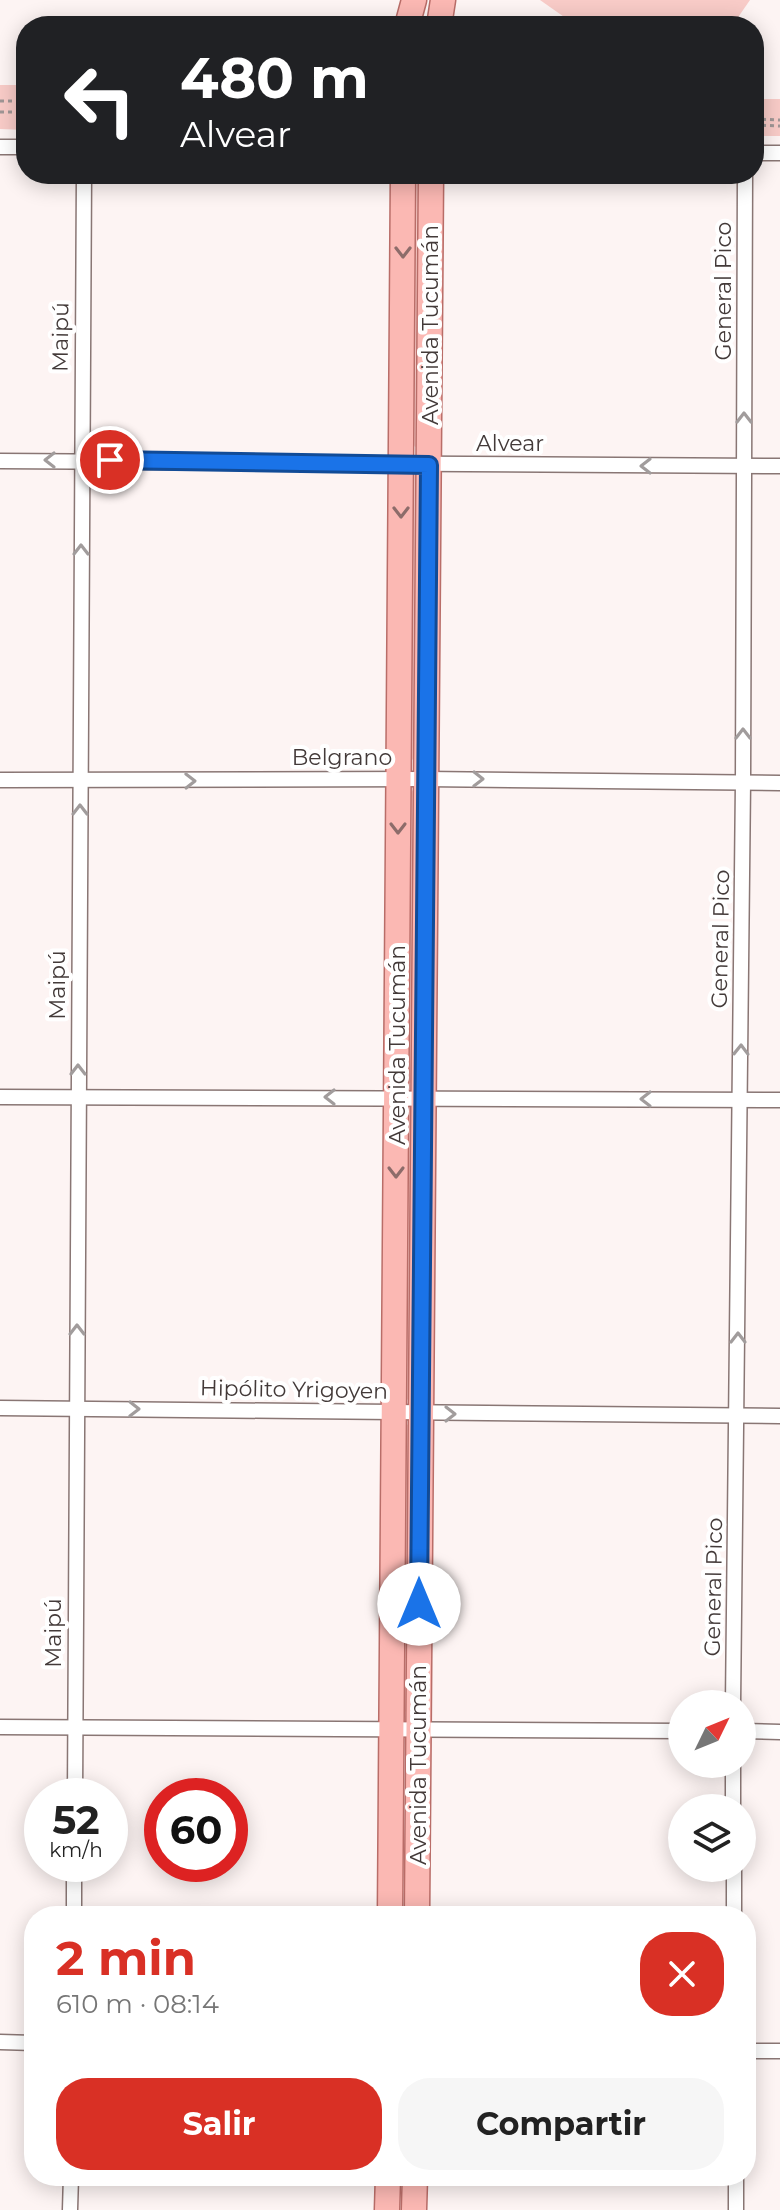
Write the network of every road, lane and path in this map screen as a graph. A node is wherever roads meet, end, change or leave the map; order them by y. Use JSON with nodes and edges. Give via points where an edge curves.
{"nodes":[{"id":1,"x":84,"y":184,"type":"edge"},
{"id":2,"x":403,"y":184,"type":"edge"},
{"id":3,"x":431,"y":184,"type":"edge"},
{"id":4,"x":745,"y":184,"type":"edge"},
{"id":5,"x":81,"y":460,"type":"junction"},
{"id":6,"x":0,"y":461,"type":"edge"},
{"id":7,"x":401,"y":465,"type":"junction"},
{"id":8,"x":429,"y":465,"type":"junction"},
{"id":9,"x":744,"y":466,"type":"junction"},
{"id":10,"x":780,"y":466,"type":"edge"},
{"id":11,"x":398,"y":779,"type":"junction"},
{"id":12,"x":426,"y":779,"type":"junction"},
{"id":13,"x":0,"y":780,"type":"edge"},
{"id":14,"x":81,"y":782,"type":"junction"},
{"id":15,"x":743,"y":782,"type":"junction"},
{"id":16,"x":780,"y":783,"type":"edge"},
{"id":17,"x":0,"y":1097,"type":"edge"},
{"id":18,"x":396,"y":1097,"type":"junction"},
{"id":19,"x":78,"y":1098,"type":"junction"},
{"id":20,"x":423,"y":1098,"type":"junction"},
{"id":21,"x":740,"y":1099,"type":"junction"},
{"id":22,"x":780,"y":1100,"type":"edge"},
{"id":23,"x":0,"y":1408,"type":"edge"},
{"id":24,"x":77,"y":1408,"type":"junction"},
{"id":25,"x":394,"y":1413,"type":"junction"},
{"id":26,"x":421,"y":1414,"type":"junction"},
{"id":27,"x":738,"y":1416,"type":"junction"},
{"id":28,"x":780,"y":1416,"type":"edge"},
{"id":29,"x":733,"y":1690,"type":"edge"},
{"id":30,"x":0,"y":1727,"type":"edge"},
{"id":31,"x":75,"y":1727,"type":"junction"},
{"id":32,"x":391,"y":1731,"type":"junction"},
{"id":33,"x":418,"y":1731,"type":"junction"},
{"id":34,"x":668,"y":1731,"type":"edge"},
{"id":35,"x":756,"y":1731,"type":"edge"},
{"id":36,"x":780,"y":1732,"type":"edge"},
{"id":37,"x":75,"y":1778,"type":"edge"},
{"id":38,"x":74,"y":1882,"type":"edge"},
{"id":39,"x":734,"y":1882,"type":"edge"},
{"id":40,"x":74,"y":1906,"type":"edge"},
{"id":41,"x":390,"y":1906,"type":"edge"},
{"id":42,"x":417,"y":1906,"type":"edge"},
{"id":43,"x":734,"y":1906,"type":"edge"},
{"id":44,"x":0,"y":2042,"type":"edge"},
{"id":45,"x":24,"y":2043,"type":"edge"},
{"id":46,"x":756,"y":2051,"type":"edge"},
{"id":47,"x":780,"y":2051,"type":"edge"},
{"id":48,"x":71,"y":2186,"type":"edge"},
{"id":49,"x":388,"y":2186,"type":"edge"},
{"id":50,"x":415,"y":2186,"type":"edge"},
{"id":51,"x":736,"y":2186,"type":"edge"},
{"id":52,"x":70,"y":2210,"type":"edge"},
{"id":53,"x":387,"y":2210,"type":"edge"},
{"id":54,"x":414,"y":2210,"type":"edge"},
{"id":55,"x":736,"y":2210,"type":"edge"}],
"edges":[{"from":1,"to":5,"type":"street","name":"Maipú"},
{"from":2,"to":7,"type":"main road","name":"Avenida Tucumán","one_way":true},
{"from":3,"to":8,"type":"main road","name":"Avenida Tucumán"},
{"from":9,"to":4,"type":"street","name":"General Pico","one_way":true},
{"from":5,"to":6,"type":"street","name":"Alvear","one_way":true},
{"from":5,"to":7,"type":"street","name":"Alvear"},
{"from":14,"to":5,"type":"street","name":"Maipú","one_way":true},
{"from":7,"to":8,"type":"street","name":"Alvear"},
{"from":7,"to":11,"type":"main road","name":"Avenida Tucumán","one_way":true},
{"from":9,"to":8,"type":"street","name":"Alvear","one_way":true},
{"from":8,"to":12,"type":"main road","name":"Avenida Tucumán"},
{"from":9,"to":10,"type":"street","name":"Alvear"},
{"from":15,"to":9,"type":"street","name":"General Pico","one_way":true},
{"from":11,"to":12,"type":"street","name":"Belgrano"},
{"from":14,"to":11,"type":"street","name":"Belgrano","one_way":true},
{"from":11,"to":18,"type":"main road","name":"Avenida Tucumán","one_way":true},
{"from":12,"to":15,"type":"street","name":"Belgrano","one_way":true},
{"from":12,"to":20,"type":"main road","name":"Avenida Tucumán"},
{"from":13,"to":14,"type":"street","name":"Belgrano"},
{"from":19,"to":14,"type":"street","name":"Maipú","one_way":true},
{"from":15,"to":16,"type":"street","name":"Belgrano"},
{"from":21,"to":15,"type":"street","name":"General Pico","one_way":true},
{"from":17,"to":19,"type":"street"},
{"from":18,"to":19,"type":"street","one_way":true},
{"from":18,"to":20,"type":"street"},
{"from":18,"to":25,"type":"main road","name":"Avenida Tucumán","one_way":true},
{"from":24,"to":19,"type":"street","name":"Maipú","one_way":true},
{"from":21,"to":20,"type":"street","one_way":true},
{"from":20,"to":26,"type":"main road","name":"Avenida Tucumán"},
{"from":21,"to":22,"type":"street"},
{"from":27,"to":21,"type":"street","name":"General Pico","one_way":true},
{"from":23,"to":24,"type":"street","name":"Hipólito Yrigoyen"},
{"from":24,"to":25,"type":"street","name":"Hipólito Yrigoyen","one_way":true},
{"from":24,"to":31,"type":"street","name":"Maipú"},
{"from":25,"to":26,"type":"street","name":"Hipólito Yrigoyen"},
{"from":25,"to":32,"type":"main road","name":"Avenida Tucumán"},
{"from":26,"to":27,"type":"street","name":"Hipólito Yrigoyen","one_way":true},
{"from":26,"to":33,"type":"main road","name":"Avenida Tucumán"},
{"from":27,"to":28,"type":"street","name":"Hipólito Yrigoyen"},
{"from":27,"to":29,"type":"street","name":"General Pico"},
{"from":30,"to":31,"type":"street"},
{"from":31,"to":32,"type":"street"},
{"from":31,"to":37,"type":"street","name":"Maipú"},
{"from":32,"to":33,"type":"street"},
{"from":32,"to":41,"type":"main road","name":"Avenida Tucumán"},
{"from":33,"to":34,"type":"street"},
{"from":33,"to":42,"type":"main road","name":"Avenida Tucumán"},
{"from":35,"to":36,"type":"street"},
{"from":38,"to":40,"type":"street"},
{"from":39,"to":43,"type":"street"},
{"from":44,"to":45,"type":"street"},
{"from":46,"to":47,"type":"street"},
{"from":48,"to":52,"type":"street"},
{"from":49,"to":53,"type":"main road"},
{"from":50,"to":54,"type":"main road"},
{"from":51,"to":55,"type":"street"}]}
